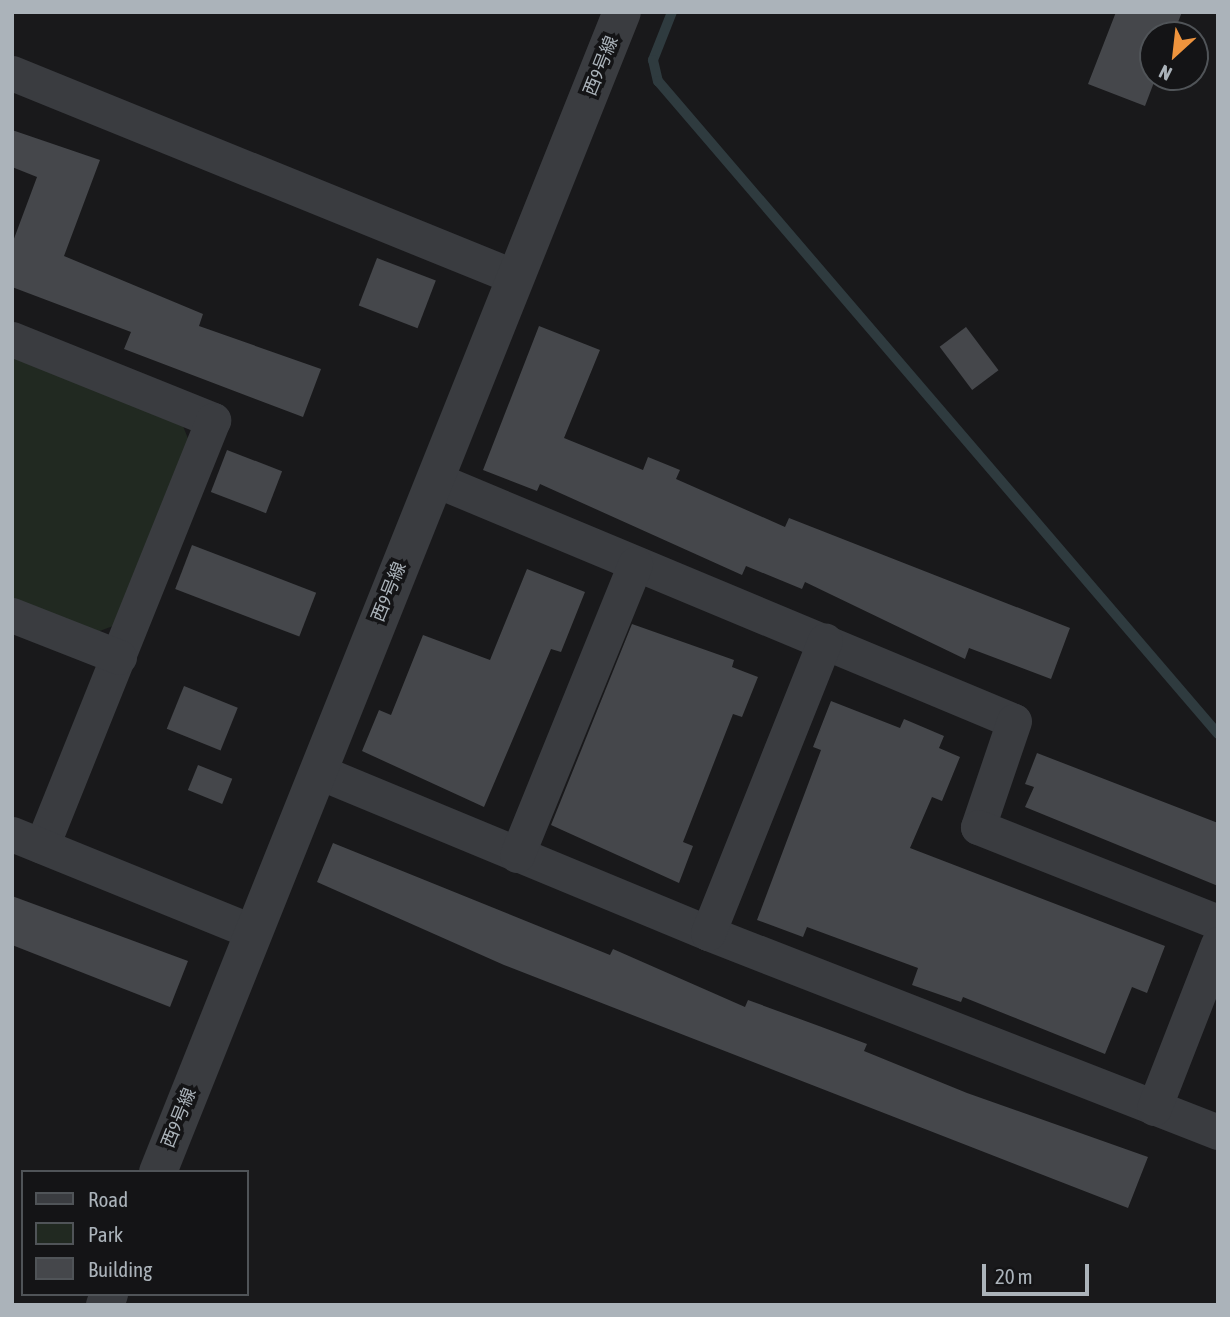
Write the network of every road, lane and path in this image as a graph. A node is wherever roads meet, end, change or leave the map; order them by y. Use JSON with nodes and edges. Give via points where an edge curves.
{"nodes":[{"id":1,"x":622,"y":12,"type":"edge"},
{"id":2,"x":12,"y":74,"type":"edge"},
{"id":3,"x":515,"y":277,"type":"junction"},
{"id":4,"x":12,"y":339,"type":"edge"},
{"id":5,"x":434,"y":479,"type":"junction"},
{"id":6,"x":635,"y":564,"type":"junction"},
{"id":7,"x":12,"y":615,"type":"edge"},
{"id":8,"x":825,"y":640,"type":"junction"},
{"id":9,"x":119,"y":657,"type":"junction"},
{"id":10,"x":317,"y":771,"type":"junction"},
{"id":11,"x":27,"y":840,"type":"edge"},
{"id":12,"x":517,"y":855,"type":"junction"},
{"id":13,"x":1218,"y":922,"type":"edge"},
{"id":14,"x":253,"y":932,"type":"junction"},
{"id":15,"x":708,"y":933,"type":"junction"},
{"id":16,"x":1218,"y":944,"type":"edge"},
{"id":17,"x":1154,"y":1108,"type":"junction"},
{"id":18,"x":1218,"y":1132,"type":"edge"},
{"id":19,"x":159,"y":1170,"type":"edge"}],
"edges":[{"from":1,"to":3,"type":"street","name":"西9号線"},
{"from":2,"to":3,"type":"street"},
{"from":3,"to":5,"type":"street","name":"西9号線"},
{"from":4,"to":9,"type":"street","via":[[213,420]]},
{"from":5,"to":6,"type":"street"},
{"from":5,"to":10,"type":"street","name":"西9号線"},
{"from":6,"to":8,"type":"street"},
{"from":6,"to":12,"type":"street"},
{"from":7,"to":9,"type":"street"},
{"from":8,"to":13,"type":"street","via":[[1014,721],[978,827]]},
{"from":8,"to":15,"type":"street"},
{"from":9,"to":11,"type":"street"},
{"from":10,"to":12,"type":"street"},
{"from":10,"to":14,"type":"street","name":"西9号線"},
{"from":11,"to":14,"type":"street"},
{"from":12,"to":15,"type":"street"},
{"from":14,"to":19,"type":"street","name":"西9号線"},
{"from":15,"to":17,"type":"street"},
{"from":16,"to":17,"type":"street"},
{"from":17,"to":18,"type":"street"}]}
